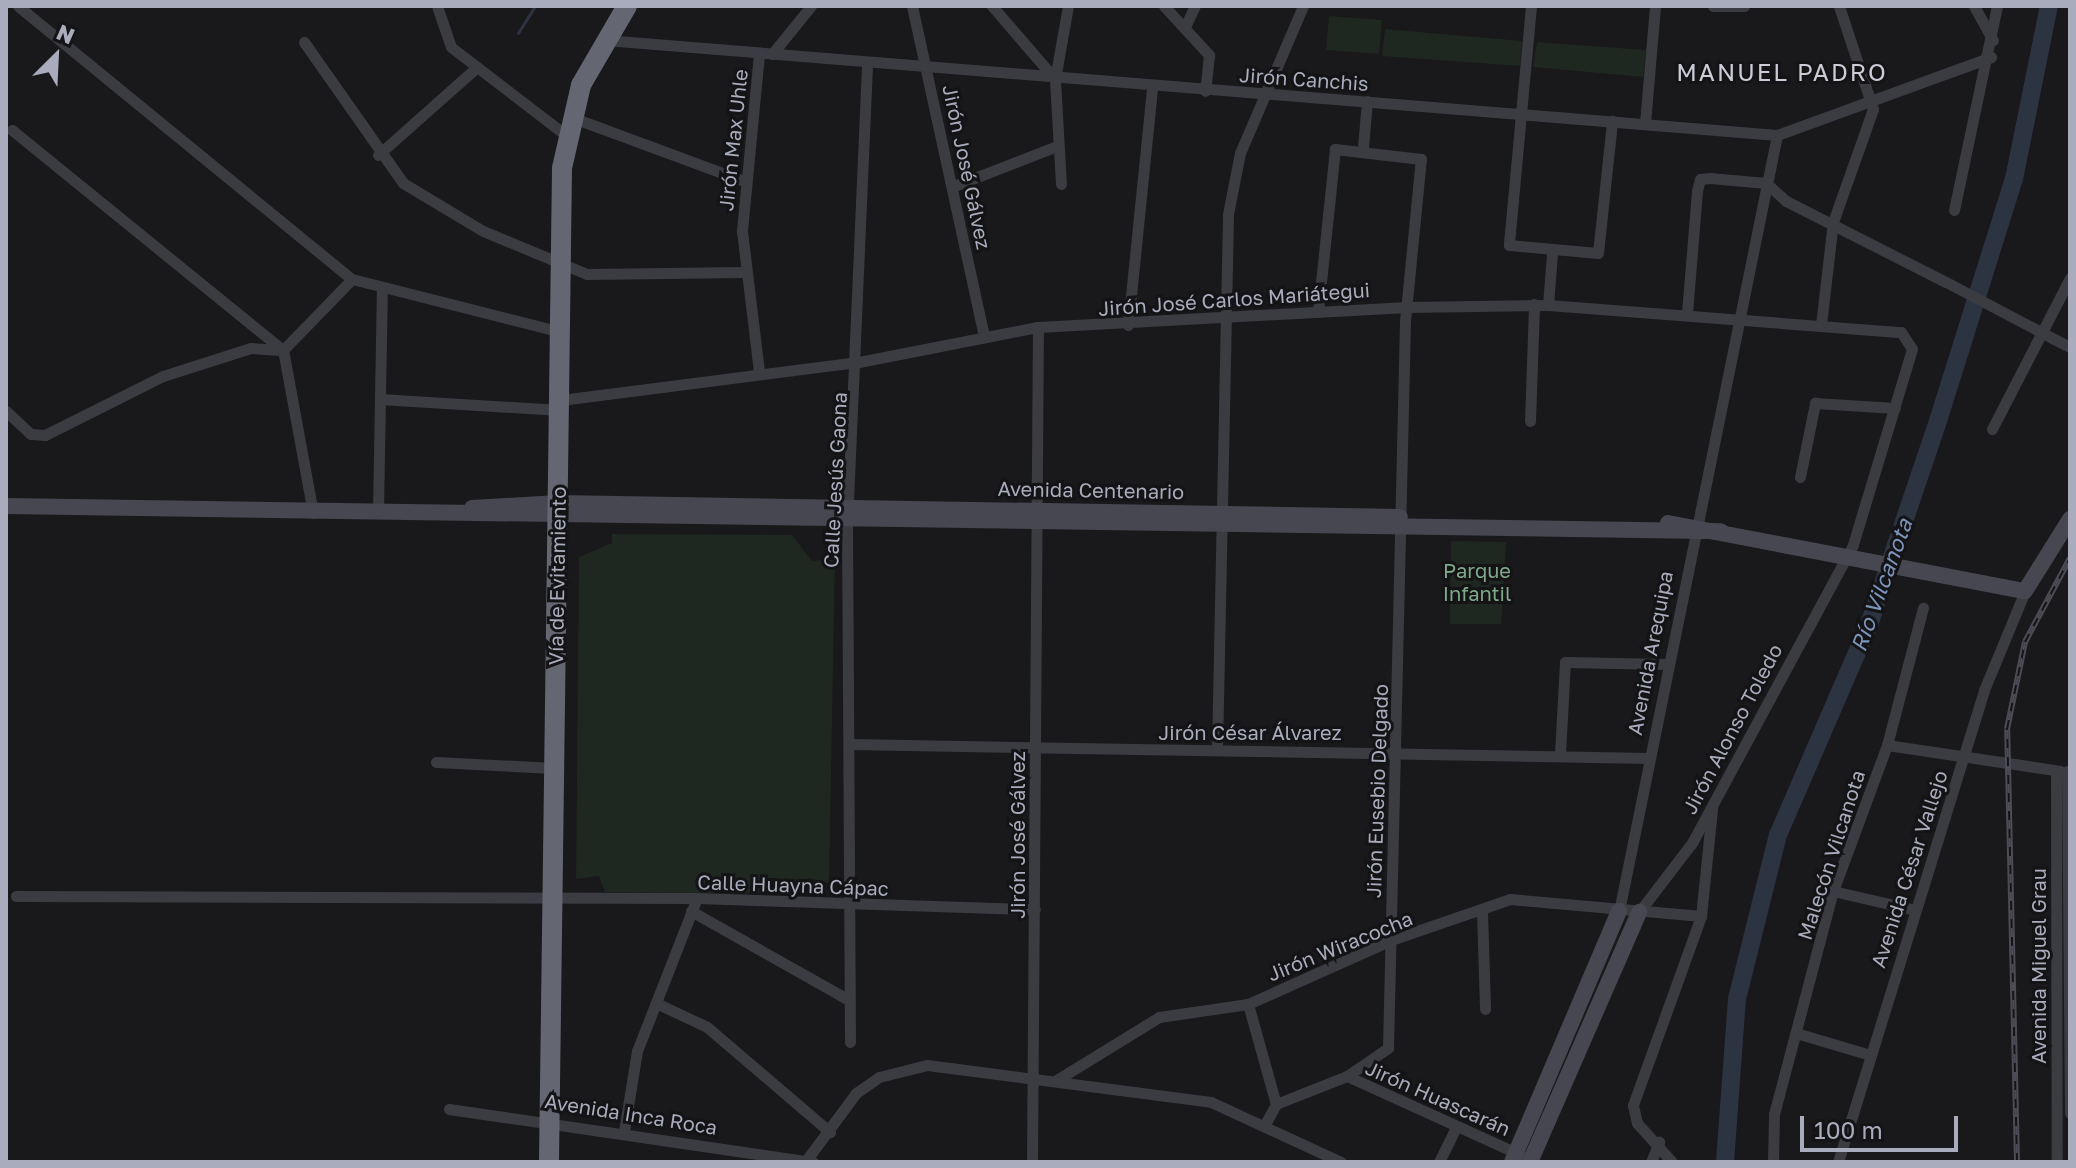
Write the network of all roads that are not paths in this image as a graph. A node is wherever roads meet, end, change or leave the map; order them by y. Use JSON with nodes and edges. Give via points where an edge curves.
{"nodes":[{"id":1,"x":18,"y":6,"type":"edge"},
{"id":2,"x":437,"y":6,"type":"edge"},
{"id":3,"x":627,"y":6,"type":"edge"},
{"id":4,"x":811,"y":6,"type":"edge"},
{"id":5,"x":912,"y":6,"type":"edge"},
{"id":6,"x":992,"y":6,"type":"edge"},
{"id":7,"x":1068,"y":6,"type":"edge"},
{"id":8,"x":1164,"y":6,"type":"edge"},
{"id":9,"x":1195,"y":6,"type":"edge"},
{"id":10,"x":1303,"y":6,"type":"edge"},
{"id":11,"x":1531,"y":6,"type":"edge"},
{"id":12,"x":1655,"y":6,"type":"edge"},
{"id":13,"x":1713,"y":6,"type":"edge"},
{"id":14,"x":1744,"y":6,"type":"edge"},
{"id":15,"x":1839,"y":6,"type":"edge"},
{"id":16,"x":1974,"y":6,"type":"edge"},
{"id":17,"x":1997,"y":6,"type":"edge"},
{"id":18,"x":1728,"y":7,"type":"edge"},
{"id":19,"x":1185,"y":27,"type":"junction"},
{"id":20,"x":603,"y":40,"type":"junction"},
{"id":21,"x":1993,"y":40,"type":"junction"},
{"id":22,"x":304,"y":42,"type":"dead end"},
{"id":23,"x":759,"y":54,"type":"junction"},
{"id":24,"x":772,"y":54,"type":"junction"},
{"id":25,"x":1991,"y":57,"type":"junction"},
{"id":26,"x":867,"y":64,"type":"junction"},
{"id":27,"x":475,"y":69,"type":"junction"},
{"id":28,"x":928,"y":70,"type":"junction"},
{"id":29,"x":1055,"y":79,"type":"junction"},
{"id":30,"x":1152,"y":88,"type":"junction"},
{"id":31,"x":1205,"y":91,"type":"junction"},
{"id":32,"x":1265,"y":95,"type":"junction"},
{"id":33,"x":1873,"y":99,"type":"junction"},
{"id":34,"x":1367,"y":101,"type":"junction"},
{"id":35,"x":1521,"y":113,"type":"junction"},
{"id":36,"x":1612,"y":121,"type":"junction"},
{"id":37,"x":1645,"y":123,"type":"junction"},
{"id":38,"x":569,"y":127,"type":"junction"},
{"id":39,"x":12,"y":130,"type":"dead end"},
{"id":40,"x":1777,"y":135,"type":"junction"},
{"id":41,"x":1057,"y":146,"type":"junction"},
{"id":42,"x":1363,"y":147,"type":"junction"},
{"id":43,"x":378,"y":155,"type":"junction"},
{"id":44,"x":744,"y":181,"type":"junction"},
{"id":45,"x":1766,"y":183,"type":"junction"},
{"id":46,"x":1061,"y":184,"type":"dead end"},
{"id":47,"x":954,"y":186,"type":"junction"},
{"id":48,"x":1954,"y":210,"type":"dead end"},
{"id":49,"x":1833,"y":222,"type":"junction"},
{"id":50,"x":1552,"y":254,"type":"junction"},
{"id":51,"x":559,"y":263,"type":"junction"},
{"id":52,"x":744,"y":272,"type":"junction"},
{"id":53,"x":2070,"y":278,"type":"edge"},
{"id":54,"x":352,"y":279,"type":"junction"},
{"id":55,"x":382,"y":287,"type":"junction"},
{"id":56,"x":1534,"y":304,"type":"junction"},
{"id":57,"x":1548,"y":305,"type":"junction"},
{"id":58,"x":1407,"y":307,"type":"junction"},
{"id":59,"x":1318,"y":312,"type":"junction"},
{"id":60,"x":1687,"y":313,"type":"junction"},
{"id":61,"x":1739,"y":319,"type":"junction"},
{"id":62,"x":1224,"y":320,"type":"junction"},
{"id":63,"x":1128,"y":325,"type":"junction"},
{"id":64,"x":1821,"y":325,"type":"junction"},
{"id":65,"x":1038,"y":327,"type":"junction"},
{"id":66,"x":561,"y":332,"type":"junction"},
{"id":67,"x":984,"y":337,"type":"junction"},
{"id":68,"x":1911,"y":338,"type":"joint"},
{"id":69,"x":2070,"y":347,"type":"edge"},
{"id":70,"x":283,"y":350,"type":"junction"},
{"id":71,"x":859,"y":362,"type":"junction"},
{"id":72,"x":759,"y":372,"type":"junction"},
{"id":73,"x":380,"y":399,"type":"junction"},
{"id":74,"x":561,"y":405,"type":"junction"},
{"id":75,"x":1895,"y":408,"type":"junction"},
{"id":76,"x":6,"y":411,"type":"edge"},
{"id":77,"x":1530,"y":421,"type":"dead end"},
{"id":78,"x":1992,"y":429,"type":"dead end"},
{"id":79,"x":1800,"y":477,"type":"dead end"},
{"id":80,"x":6,"y":506,"type":"edge"},
{"id":81,"x":852,"y":506,"type":"junction"},
{"id":82,"x":558,"y":511,"type":"junction"},
{"id":83,"x":378,"y":512,"type":"junction"},
{"id":84,"x":313,"y":513,"type":"junction"},
{"id":85,"x":1035,"y":515,"type":"junction"},
{"id":86,"x":2070,"y":519,"type":"edge"},
{"id":87,"x":1220,"y":522,"type":"junction"},
{"id":88,"x":1400,"y":522,"type":"junction"},
{"id":89,"x":847,"y":524,"type":"junction"},
{"id":90,"x":1695,"y":529,"type":"junction"},
{"id":91,"x":1846,"y":558,"type":"junction"},
{"id":92,"x":2025,"y":591,"type":"junction"},
{"id":93,"x":1923,"y":608,"type":"dead end"},
{"id":94,"x":1668,"y":664,"type":"junction"},
{"id":95,"x":850,"y":744,"type":"junction"},
{"id":96,"x":1887,"y":745,"type":"junction"},
{"id":97,"x":1035,"y":749,"type":"junction"},
{"id":98,"x":1217,"y":750,"type":"junction"},
{"id":99,"x":1397,"y":751,"type":"junction"},
{"id":100,"x":1560,"y":754,"type":"junction"},
{"id":101,"x":1649,"y":758,"type":"junction"},
{"id":102,"x":1965,"y":760,"type":"junction"},
{"id":103,"x":436,"y":762,"type":"dead end"},
{"id":104,"x":553,"y":768,"type":"junction"},
{"id":105,"x":2064,"y":771,"type":"edge"},
{"id":106,"x":1713,"y":802,"type":"junction"},
{"id":107,"x":1833,"y":891,"type":"junction"},
{"id":108,"x":16,"y":896,"type":"dead end"},
{"id":109,"x":551,"y":898,"type":"junction"},
{"id":110,"x":697,"y":898,"type":"junction"},
{"id":111,"x":847,"y":906,"type":"junction"},
{"id":112,"x":1035,"y":909,"type":"junction"},
{"id":113,"x":1915,"y":910,"type":"junction"},
{"id":114,"x":691,"y":911,"type":"junction"},
{"id":115,"x":1619,"y":911,"type":"junction"},
{"id":116,"x":1482,"y":912,"type":"junction"},
{"id":117,"x":1639,"y":912,"type":"junction"},
{"id":118,"x":1701,"y":916,"type":"junction"},
{"id":119,"x":2068,"y":928,"type":"edge"},
{"id":120,"x":1391,"y":940,"type":"junction"},
{"id":121,"x":849,"y":1000,"type":"junction"},
{"id":122,"x":656,"y":1003,"type":"junction"},
{"id":123,"x":1248,"y":1004,"type":"junction"},
{"id":124,"x":1485,"y":1009,"type":"dead end"},
{"id":125,"x":1796,"y":1033,"type":"junction"},
{"id":126,"x":850,"y":1042,"type":"dead end"},
{"id":127,"x":1867,"y":1054,"type":"junction"},
{"id":128,"x":1347,"y":1076,"type":"junction"},
{"id":129,"x":1035,"y":1080,"type":"junction"},
{"id":130,"x":1055,"y":1081,"type":"junction"},
{"id":131,"x":2070,"y":1099,"type":"edge"},
{"id":132,"x":2057,"y":1100,"type":"junction"},
{"id":133,"x":1276,"y":1104,"type":"junction"},
{"id":134,"x":449,"y":1109,"type":"dead end"},
{"id":135,"x":2070,"y":1113,"type":"edge"},
{"id":136,"x":550,"y":1119,"type":"junction"},
{"id":137,"x":1264,"y":1126,"type":"junction"},
{"id":138,"x":1456,"y":1127,"type":"junction"},
{"id":139,"x":624,"y":1131,"type":"junction"},
{"id":140,"x":830,"y":1132,"type":"junction"},
{"id":141,"x":1659,"y":1142,"type":"junction"},
{"id":142,"x":1525,"y":1160,"type":"edge"},
{"id":143,"x":549,"y":1162,"type":"edge"},
{"id":144,"x":806,"y":1162,"type":"edge"},
{"id":145,"x":814,"y":1162,"type":"edge"},
{"id":146,"x":1032,"y":1162,"type":"edge"},
{"id":147,"x":1341,"y":1162,"type":"edge"},
{"id":148,"x":1439,"y":1162,"type":"edge"},
{"id":149,"x":1651,"y":1162,"type":"edge"},
{"id":150,"x":1672,"y":1162,"type":"edge"},
{"id":151,"x":1773,"y":1162,"type":"edge"},
{"id":152,"x":1838,"y":1162,"type":"edge"},
{"id":153,"x":2057,"y":1162,"type":"edge"}],
"edges":[{"from":1,"to":54,"type":"street"},
{"from":2,"to":27,"type":"street","via":[[451,47]]},
{"from":3,"to":20,"type":"highway","name":"Vía de Evitamiento"},
{"from":4,"to":24,"type":"street"},
{"from":5,"to":28,"type":"street","name":"Jirón José Gálvez"},
{"from":6,"to":29,"type":"street"},
{"from":7,"to":29,"type":"street"},
{"from":8,"to":19,"type":"street"},
{"from":9,"to":19,"type":"street"},
{"from":10,"to":32,"type":"street"},
{"from":11,"to":35,"type":"street"},
{"from":12,"to":37,"type":"street"},
{"from":13,"to":18,"type":"street"},
{"from":14,"to":18,"type":"street"},
{"from":15,"to":33,"type":"street"},
{"from":16,"to":21,"type":"street"},
{"from":17,"to":21,"type":"street"},
{"from":19,"to":31,"type":"street","via":[[1209,55]]},
{"from":20,"to":23,"type":"street","name":"Jirón Canchis"},
{"from":20,"to":38,"type":"highway","name":"Vía de Evitamiento"},
{"from":21,"to":25,"type":"street"},
{"from":22,"to":43,"type":"street"},
{"from":23,"to":24,"type":"street","name":"Jirón Canchis"},
{"from":23,"to":44,"type":"street","name":"Jirón Max Uhle"},
{"from":24,"to":26,"type":"street","name":"Jirón Canchis"},
{"from":25,"to":33,"type":"street","name":"Jirón Canchis"},
{"from":25,"to":48,"type":"street"},
{"from":26,"to":28,"type":"street","name":"Jirón Canchis"},
{"from":26,"to":71,"type":"street","name":"Calle Jesús Gaona"},
{"from":27,"to":38,"type":"street"},
{"from":27,"to":43,"type":"street"},
{"from":28,"to":29,"type":"street","name":"Jirón Canchis"},
{"from":28,"to":47,"type":"street","name":"Jirón José Gálvez"},
{"from":29,"to":30,"type":"street","name":"Jirón Canchis"},
{"from":29,"to":41,"type":"street"},
{"from":30,"to":31,"type":"street","name":"Jirón Canchis"},
{"from":30,"to":63,"type":"street"},
{"from":31,"to":32,"type":"street","name":"Jirón Canchis"},
{"from":32,"to":34,"type":"street","name":"Jirón Canchis"},
{"from":32,"to":62,"type":"street","via":[[1233,184]]},
{"from":33,"to":40,"type":"street","name":"Jirón Canchis"},
{"from":33,"to":49,"type":"street"},
{"from":34,"to":35,"type":"street","name":"Jirón Canchis"},
{"from":34,"to":42,"type":"street"},
{"from":35,"to":36,"type":"street","name":"Jirón Canchis"},
{"from":35,"to":50,"type":"street","via":[[1509,245]]},
{"from":36,"to":37,"type":"street","name":"Jirón Canchis"},
{"from":36,"to":50,"type":"street","via":[[1598,253]]},
{"from":37,"to":40,"type":"street","name":"Jirón Canchis"},
{"from":38,"to":44,"type":"street"},
{"from":38,"to":51,"type":"highway","name":"Vía de Evitamiento"},
{"from":39,"to":70,"type":"street"},
{"from":40,"to":45,"type":"street","name":"Avenida Arequipa"},
{"from":41,"to":46,"type":"street"},
{"from":41,"to":47,"type":"street"},
{"from":42,"to":58,"type":"street","name":"Jirón Eusebio Delgado","via":[[1421,159]]},
{"from":42,"to":59,"type":"street","via":[[1335,149]]},
{"from":43,"to":51,"type":"street","via":[[445,210]]},
{"from":44,"to":52,"type":"street","name":"Jirón Max Uhle"},
{"from":45,"to":49,"type":"street"},
{"from":45,"to":60,"type":"street","via":[[1700,179]]},
{"from":45,"to":61,"type":"street","name":"Avenida Arequipa"},
{"from":47,"to":67,"type":"street","name":"Jirón José Gálvez"},
{"from":49,"to":64,"type":"street"},
{"from":49,"to":69,"type":"street","bridge":true},
{"from":50,"to":57,"type":"street"},
{"from":51,"to":52,"type":"street","via":[[595,275]]},
{"from":51,"to":66,"type":"highway","name":"Vía de Evitamiento"},
{"from":52,"to":72,"type":"street","name":"Jirón Max Uhle"},
{"from":53,"to":78,"type":"street"},
{"from":54,"to":55,"type":"street"},
{"from":54,"to":70,"type":"street"},
{"from":55,"to":66,"type":"street"},
{"from":55,"to":73,"type":"street"},
{"from":56,"to":57,"type":"street","name":"Jirón José Carlos Mariátegui"},
{"from":56,"to":58,"type":"street","name":"Jirón José Carlos Mariátegui"},
{"from":56,"to":77,"type":"street"},
{"from":57,"to":60,"type":"street","name":"Jirón José Carlos Mariátegui"},
{"from":58,"to":59,"type":"street","name":"Jirón José Carlos Mariátegui"},
{"from":58,"to":88,"type":"street","name":"Jirón Eusebio Delgado"},
{"from":59,"to":62,"type":"street","name":"Jirón José Carlos Mariátegui"},
{"from":60,"to":61,"type":"street","name":"Jirón José Carlos Mariátegui"},
{"from":61,"to":64,"type":"street","name":"Jirón José Carlos Mariátegui"},
{"from":61,"to":90,"type":"street","name":"Avenida Arequipa"},
{"from":62,"to":63,"type":"street","name":"Jirón José Carlos Mariátegui"},
{"from":62,"to":87,"type":"street"},
{"from":63,"to":65,"type":"street","name":"Jirón José Carlos Mariátegui"},
{"from":64,"to":68,"type":"street","name":"Jirón José Carlos Mariátegui"},
{"from":65,"to":67,"type":"street","name":"Jirón José Carlos Mariátegui"},
{"from":65,"to":85,"type":"street","name":"Jirón José Gálvez"},
{"from":66,"to":74,"type":"highway","name":"Vía de Evitamiento"},
{"from":67,"to":71,"type":"street","name":"Jirón José Carlos Mariátegui"},
{"from":68,"to":75,"type":"street","name":"Jirón Alonso Toledo"},
{"from":70,"to":76,"type":"street","via":[[251,348],[163,376],[45,435],[31,434]]},
{"from":70,"to":84,"type":"street"},
{"from":71,"to":72,"type":"street","name":"Jirón José Carlos Mariátegui"},
{"from":71,"to":81,"type":"street","name":"Calle Jesús Gaona"},
{"from":72,"to":74,"type":"street","name":"Jirón José Carlos Mariátegui"},
{"from":73,"to":74,"type":"street","name":"Jirón José Carlos Mariátegui"},
{"from":73,"to":83,"type":"street"},
{"from":74,"to":82,"type":"highway","name":"Vía de Evitamiento"},
{"from":75,"to":79,"type":"street","via":[[1815,403]]},
{"from":75,"to":91,"type":"street","name":"Jirón Alonso Toledo"},
{"from":80,"to":84,"type":"street"},
{"from":81,"to":82,"type":"street","name":"Avenida Centenario"},
{"from":81,"to":85,"type":"street","name":"Avenida Centenario"},
{"from":81,"to":89,"type":"street","name":"Calle Jesús Gaona"},
{"from":82,"to":83,"type":"street"},
{"from":82,"to":89,"type":"street"},
{"from":82,"to":104,"type":"highway","name":"Vía de Evitamiento"},
{"from":83,"to":84,"type":"street"},
{"from":85,"to":87,"type":"street"},
{"from":85,"to":89,"type":"street"},
{"from":85,"to":97,"type":"street","name":"Jirón José Gálvez"},
{"from":86,"to":92,"type":"street"},
{"from":87,"to":88,"type":"street"},
{"from":87,"to":98,"type":"street"},
{"from":88,"to":90,"type":"street"},
{"from":88,"to":99,"type":"street","name":"Jirón Eusebio Delgado"},
{"from":89,"to":95,"type":"street","name":"Calle Jesús Gaona"},
{"from":90,"to":91,"type":"street"},
{"from":90,"to":94,"type":"street","name":"Avenida Arequipa"},
{"from":91,"to":92,"type":"street"},
{"from":91,"to":106,"type":"street","name":"Jirón Alonso Toledo"},
{"from":92,"to":102,"type":"street","name":"Avenida César Vallejo"},
{"from":93,"to":96,"type":"street","name":"Malecón Vilcanota"},
{"from":94,"to":100,"type":"street","via":[[1565,662]]},
{"from":94,"to":101,"type":"street","name":"Avenida Arequipa"},
{"from":95,"to":97,"type":"street","name":"Jirón César Álvarez"},
{"from":95,"to":111,"type":"street","name":"Calle Jesús Gaona"},
{"from":96,"to":102,"type":"street"},
{"from":96,"to":107,"type":"street","name":"Malecón Vilcanota"},
{"from":97,"to":98,"type":"street","name":"Jirón César Álvarez"},
{"from":97,"to":112,"type":"street","name":"Jirón José Gálvez"},
{"from":98,"to":99,"type":"street","name":"Jirón César Álvarez"},
{"from":99,"to":100,"type":"street","name":"Jirón César Álvarez"},
{"from":99,"to":120,"type":"street","name":"Jirón Eusebio Delgado"},
{"from":100,"to":101,"type":"street","name":"Jirón César Álvarez"},
{"from":101,"to":115,"type":"street","name":"Avenida Arequipa"},
{"from":102,"to":105,"type":"street"},
{"from":102,"to":113,"type":"street","name":"Avenida César Vallejo"},
{"from":103,"to":104,"type":"street"},
{"from":104,"to":109,"type":"highway","name":"Vía de Evitamiento"},
{"from":105,"to":119,"type":"street","name":"Avenida Miguel Grau"},
{"from":105,"to":132,"type":"street","name":"Avenida Miguel Grau"},
{"from":106,"to":117,"type":"street","name":"Jirón Alonso Toledo"},
{"from":106,"to":118,"type":"street"},
{"from":107,"to":113,"type":"street"},
{"from":107,"to":125,"type":"street","name":"Malecón Vilcanota"},
{"from":108,"to":109,"type":"street","name":"Calle Huayna Cápac"},
{"from":109,"to":110,"type":"street","name":"Calle Huayna Cápac"},
{"from":109,"to":136,"type":"highway","name":"Vía de Evitamiento"},
{"from":110,"to":111,"type":"street","name":"Calle Huayna Cápac"},
{"from":110,"to":114,"type":"street"},
{"from":111,"to":112,"type":"street","name":"Calle Huayna Cápac"},
{"from":111,"to":121,"type":"street","name":"Calle Jesús Gaona"},
{"from":112,"to":129,"type":"street","name":"Jirón José Gálvez"},
{"from":113,"to":127,"type":"street","name":"Avenida César Vallejo"},
{"from":114,"to":121,"type":"street"},
{"from":114,"to":122,"type":"street"},
{"from":115,"to":116,"type":"street","name":"Jirón Wiracocha","via":[[1510,899]]},
{"from":115,"to":117,"type":"street","name":"Jirón Wiracocha"},
{"from":115,"to":142,"type":"street","name":"Avenida Arequipa"},
{"from":116,"to":120,"type":"street","name":"Jirón Wiracocha"},
{"from":116,"to":124,"type":"street"},
{"from":117,"to":118,"type":"street","name":"Jirón Wiracocha"},
{"from":117,"to":142,"type":"street"},
{"from":118,"to":141,"type":"street","via":[[1633,1105],[1637,1123]]},
{"from":119,"to":131,"type":"street","name":"Avenida Miguel Grau"},
{"from":120,"to":123,"type":"street","name":"Jirón Wiracocha"},
{"from":120,"to":128,"type":"street","name":"Jirón Eusebio Delgado","via":[[1388,1048]]},
{"from":121,"to":126,"type":"street","name":"Calle Jesús Gaona"},
{"from":122,"to":139,"type":"street","via":[[637,1051]]},
{"from":122,"to":140,"type":"street","via":[[707,1027]]},
{"from":123,"to":130,"type":"street","name":"Jirón Wiracocha","via":[[1159,1017]]},
{"from":123,"to":133,"type":"street"},
{"from":125,"to":127,"type":"street"},
{"from":125,"to":151,"type":"street","name":"Malecón Vilcanota","via":[[1774,1114]]},
{"from":127,"to":152,"type":"street","name":"Avenida César Vallejo"},
{"from":128,"to":133,"type":"street","name":"Jirón Eusebio Delgado"},
{"from":128,"to":138,"type":"street","name":"Jirón Huascarán"},
{"from":129,"to":130,"type":"street"},
{"from":129,"to":140,"type":"street","via":[[927,1065],[879,1077],[839,1110]]},
{"from":129,"to":146,"type":"street","name":"Jirón José Gálvez"},
{"from":130,"to":137,"type":"street","via":[[1211,1102]]},
{"from":131,"to":132,"type":"street"},
{"from":131,"to":135,"type":"street","name":"Avenida Miguel Grau"},
{"from":132,"to":153,"type":"street","name":"Avenida Miguel Grau"},
{"from":133,"to":137,"type":"street"},
{"from":134,"to":136,"type":"street","name":"Avenida Inca Roca"},
{"from":136,"to":139,"type":"street","name":"Avenida Inca Roca"},
{"from":136,"to":143,"type":"highway","name":"Vía de Evitamiento"},
{"from":137,"to":147,"type":"street"},
{"from":138,"to":142,"type":"street","name":"Jirón Huascarán"},
{"from":138,"to":148,"type":"street"},
{"from":139,"to":144,"type":"street","name":"Avenida Inca Roca"},
{"from":140,"to":144,"type":"street"},
{"from":141,"to":149,"type":"street"},
{"from":141,"to":150,"type":"street"},
{"from":144,"to":145,"type":"street","name":"Avenida Inca Roca"}]}
